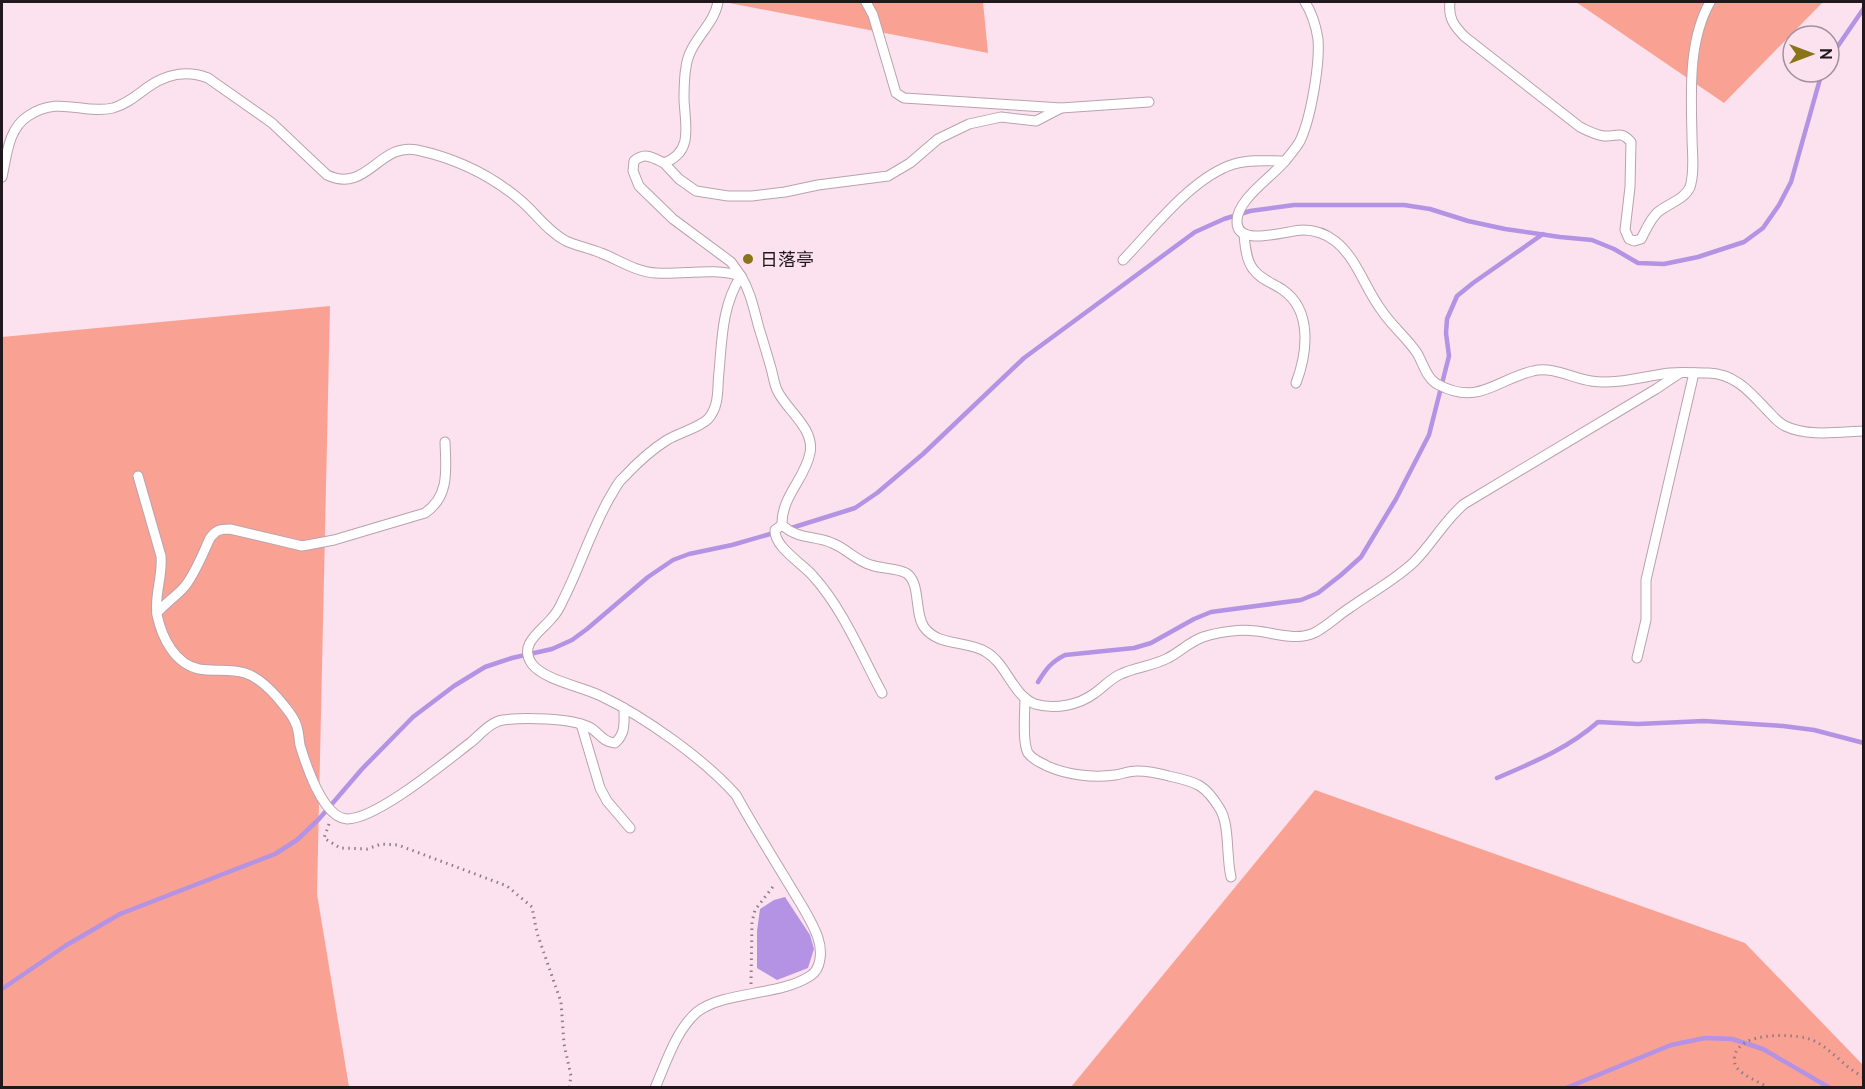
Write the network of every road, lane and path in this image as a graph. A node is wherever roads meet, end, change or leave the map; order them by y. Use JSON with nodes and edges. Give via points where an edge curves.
{"nodes":[{"id":1,"x":718,"y":2,"type":"edge"},
{"id":2,"x":866,"y":2,"type":"edge"},
{"id":3,"x":1305,"y":2,"type":"edge"},
{"id":4,"x":1450,"y":2,"type":"edge"},
{"id":5,"x":1710,"y":2,"type":"edge"},
{"id":6,"x":1149,"y":102,"type":"dead end"},
{"id":7,"x":1061,"y":108,"type":"junction"},
{"id":8,"x":1285,"y":161,"type":"junction"},
{"id":9,"x":664,"y":163,"type":"junction"},
{"id":10,"x":2,"y":177,"type":"edge"},
{"id":11,"x":1244,"y":234,"type":"junction"},
{"id":12,"x":1123,"y":260,"type":"dead end"},
{"id":13,"x":741,"y":276,"type":"junction"},
{"id":14,"x":1680,"y":373,"type":"junction"},
{"id":15,"x":1694,"y":373,"type":"junction"},
{"id":16,"x":1296,"y":383,"type":"dead end"},
{"id":17,"x":1863,"y":431,"type":"edge"},
{"id":18,"x":445,"y":442,"type":"dead end"},
{"id":19,"x":138,"y":476,"type":"dead end"},
{"id":20,"x":782,"y":525,"type":"junction"},
{"id":21,"x":157,"y":613,"type":"junction"},
{"id":22,"x":1637,"y":658,"type":"dead end"},
{"id":23,"x":882,"y":693,"type":"dead end"},
{"id":24,"x":1025,"y":698,"type":"junction"},
{"id":25,"x":624,"y":708,"type":"junction"},
{"id":26,"x":581,"y":724,"type":"junction"},
{"id":27,"x":333,"y":814,"type":"junction"},
{"id":28,"x":630,"y":828,"type":"dead end"},
{"id":29,"x":783,"y":875,"type":"junction"},
{"id":30,"x":1231,"y":877,"type":"dead end"},
{"id":31,"x":750,"y":995,"type":"junction"},
{"id":32,"x":1863,"y":1077,"type":"edge"},
{"id":33,"x":569,"y":1088,"type":"edge"},
{"id":34,"x":655,"y":1088,"type":"edge"},
{"id":35,"x":1768,"y":1088,"type":"edge"}],
"edges":[{"from":1,"to":9,"type":"lane","via":[[686,63],[686,140],[679,154]]},
{"from":2,"to":7,"type":"lane","via":[[896,93],[904,98]]},
{"from":3,"to":8,"type":"lane","via":[[1318,40],[1317,65],[1305,126],[1299,143]]},
{"from":4,"to":5,"type":"lane","via":[[1450,17],[1465,37],[1571,120],[1593,134],[1619,134],[1631,142],[1625,231],[1634,241],[1641,239],[1658,213],[1681,198],[1691,184],[1694,54],[1697,33]]},
{"from":6,"to":7,"type":"lane"},
{"from":7,"to":9,"type":"lane","via":[[1036,121],[1001,117],[969,124],[938,139],[888,176],[785,192],[728,196],[696,191]]},
{"from":8,"to":11,"type":"lane","via":[[1239,208],[1236,220]]},
{"from":8,"to":12,"type":"lane","via":[[1236,163],[1216,172],[1188,192]]},
{"from":9,"to":13,"type":"lane","via":[[650,155],[634,161],[639,186],[673,219],[731,262]]},
{"from":10,"to":13,"type":"lane","via":[[16,126],[42,108],[114,107],[129,102],[168,76],[197,74],[264,117],[337,180],[357,177],[394,151],[414,149],[483,174],[520,200],[558,236],[640,271],[713,271]]},
{"from":11,"to":14,"type":"lane","via":[[1316,231],[1336,241],[1382,311],[1439,386],[1481,392],[1541,369],[1609,382]]},
{"from":11,"to":16,"type":"lane","via":[[1252,268],[1297,303],[1303,319],[1305,346]]},
{"from":13,"to":20,"type":"lane","via":[[755,307],[777,389],[811,445],[807,462],[784,505]]},
{"from":13,"to":25,"type":"lane","via":[[727,304],[715,410],[706,421],[667,440],[620,480],[562,603],[528,649],[530,661],[546,675]]},
{"from":14,"to":15,"type":"lane"},
{"from":14,"to":24,"type":"lane","via":[[1464,504],[1401,573],[1312,634],[1301,637],[1254,631],[1203,637],[1170,657],[1120,674],[1079,702],[1048,706]]},
{"from":15,"to":17,"type":"lane","via":[[1729,377],[1740,383],[1785,426],[1818,432]]},
{"from":15,"to":22,"type":"lane","via":[[1646,580],[1646,620]]},
{"from":18,"to":21,"type":"lane","via":[[444,485],[440,499],[425,513],[302,546],[220,529],[210,538],[186,584]]},
{"from":19,"to":21,"type":"lane","via":[[161,556]]},
{"from":20,"to":23,"type":"lane","via":[[775,530],[777,541],[823,586]]},
{"from":20,"to":24,"type":"lane","via":[[800,536],[831,542],[871,565],[906,573],[913,580],[925,628],[934,636],[985,650]]},
{"from":21,"to":27,"type":"lane","via":[[166,640],[176,656],[188,665],[247,673],[282,703],[293,717],[315,782]]},
{"from":24,"to":30,"type":"lane","via":[[1026,746],[1034,759],[1051,768],[1092,776],[1146,771],[1198,784],[1222,812]]},
{"from":25,"to":26,"type":"lane","via":[[625,726],[615,743],[607,743],[592,728]]},
{"from":25,"to":29,"type":"lane","via":[[725,782]]},
{"from":26,"to":27,"type":"lane","via":[[564,720],[500,720],[380,808],[347,819]]},
{"from":26,"to":28,"type":"lane","via":[[600,789]]},
{"from":27,"to":33,"type":"path","via":[[324,838],[340,848],[398,845],[507,886],[531,907],[561,1002],[571,1076]]},
{"from":29,"to":31,"type":"path","via":[[755,910]]},
{"from":29,"to":31,"type":"lane","via":[[818,939],[817,969],[800,981]]},
{"from":31,"to":34,"type":"lane","via":[[717,1002],[699,1011],[686,1024]]},
{"from":32,"to":35,"type":"path","via":[[1808,1038],[1750,1039],[1739,1047],[1734,1060],[1737,1067]]}]}
